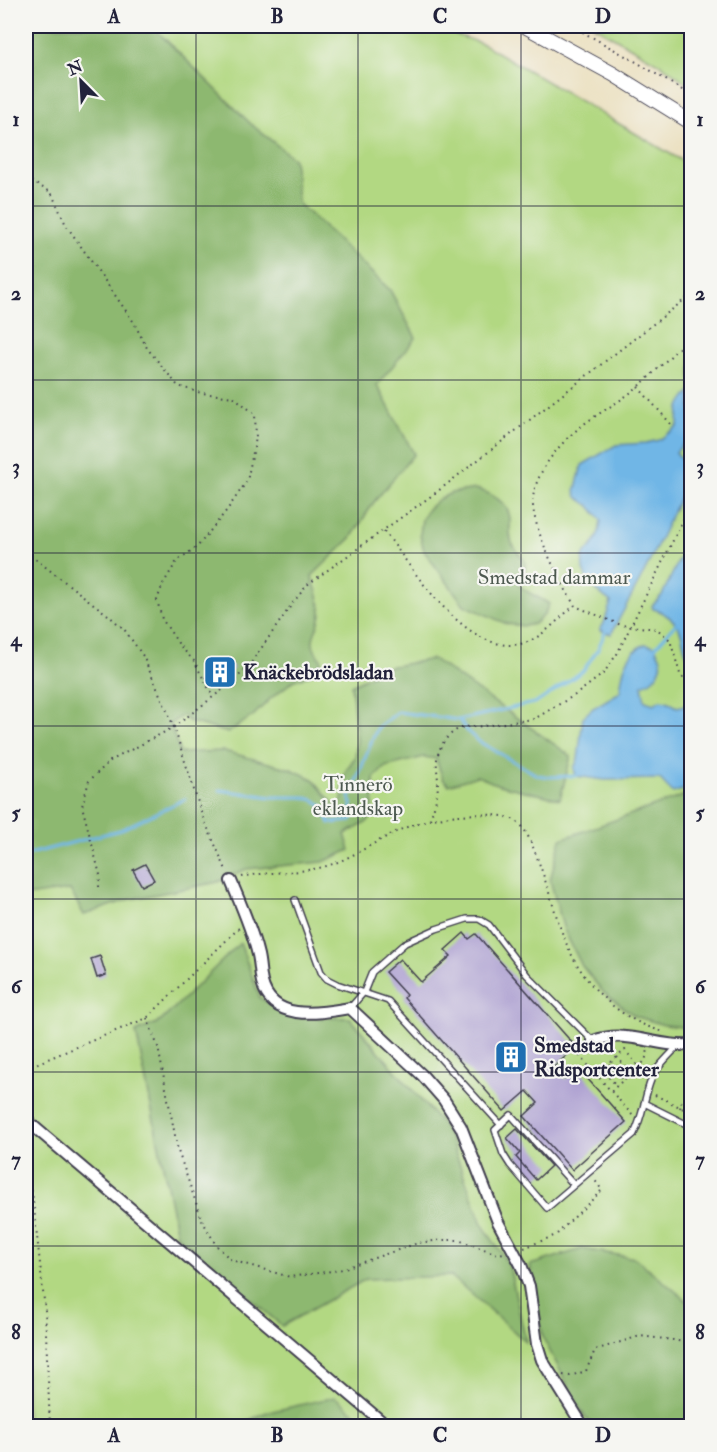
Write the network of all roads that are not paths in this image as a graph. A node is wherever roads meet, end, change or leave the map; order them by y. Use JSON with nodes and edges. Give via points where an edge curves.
{"nodes":[{"id":1,"x":520,"y":26,"type":"edge"},
{"id":2,"x":525,"y":26,"type":"edge"},
{"id":3,"x":543,"y":35,"type":"junction"},
{"id":4,"x":692,"y":123,"type":"edge"},
{"id":5,"x":231,"y":881,"type":"road end"},
{"id":6,"x":295,"y":900,"type":"dead end"},
{"id":7,"x":364,"y":992,"type":"junction"},
{"id":8,"x":350,"y":1008,"type":"junction"},
{"id":9,"x":593,"y":1041,"type":"joint"},
{"id":10,"x":678,"y":1046,"type":"junction"},
{"id":11,"x":692,"y":1046,"type":"edge"},
{"id":12,"x":644,"y":1103,"type":"junction"},
{"id":13,"x":26,"y":1120,"type":"edge"},
{"id":14,"x":501,"y":1125,"type":"junction"},
{"id":15,"x":692,"y":1127,"type":"edge"},
{"id":16,"x":574,"y":1185,"type":"junction"},
{"id":17,"x":387,"y":1426,"type":"edge"},
{"id":18,"x":583,"y":1426,"type":"edge"}],
"edges":[{"from":1,"to":3,"type":"main road"},
{"from":2,"to":3,"type":"main road"},
{"from":3,"to":4,"type":"main road"},
{"from":5,"to":8,"type":"street","via":[[259,957],[262,983],[276,1004],[305,1014]]},
{"from":6,"to":7,"type":"lane","via":[[321,972],[337,984]]},
{"from":7,"to":8,"type":"lane"},
{"from":7,"to":9,"type":"lane","via":[[372,972],[405,943],[456,922],[479,919],[489,925],[526,975]]},
{"from":7,"to":14,"type":"lane","via":[[388,1001]]},
{"from":8,"to":18,"type":"street","via":[[422,1075],[461,1127],[498,1222],[529,1286],[542,1360]]},
{"from":9,"to":10,"type":"street","via":[[621,1035]]},
{"from":10,"to":11,"type":"street"},
{"from":10,"to":12,"type":"lane","via":[[652,1077]]},
{"from":12,"to":15,"type":"lane"},
{"from":12,"to":16,"type":"lane","via":[[634,1134]]},
{"from":13,"to":17,"type":"street"},
{"from":14,"to":16,"type":"lane","via":[[511,1115]]},
{"from":14,"to":16,"type":"lane","via":[[495,1131],[503,1154],[547,1208]]}]}
